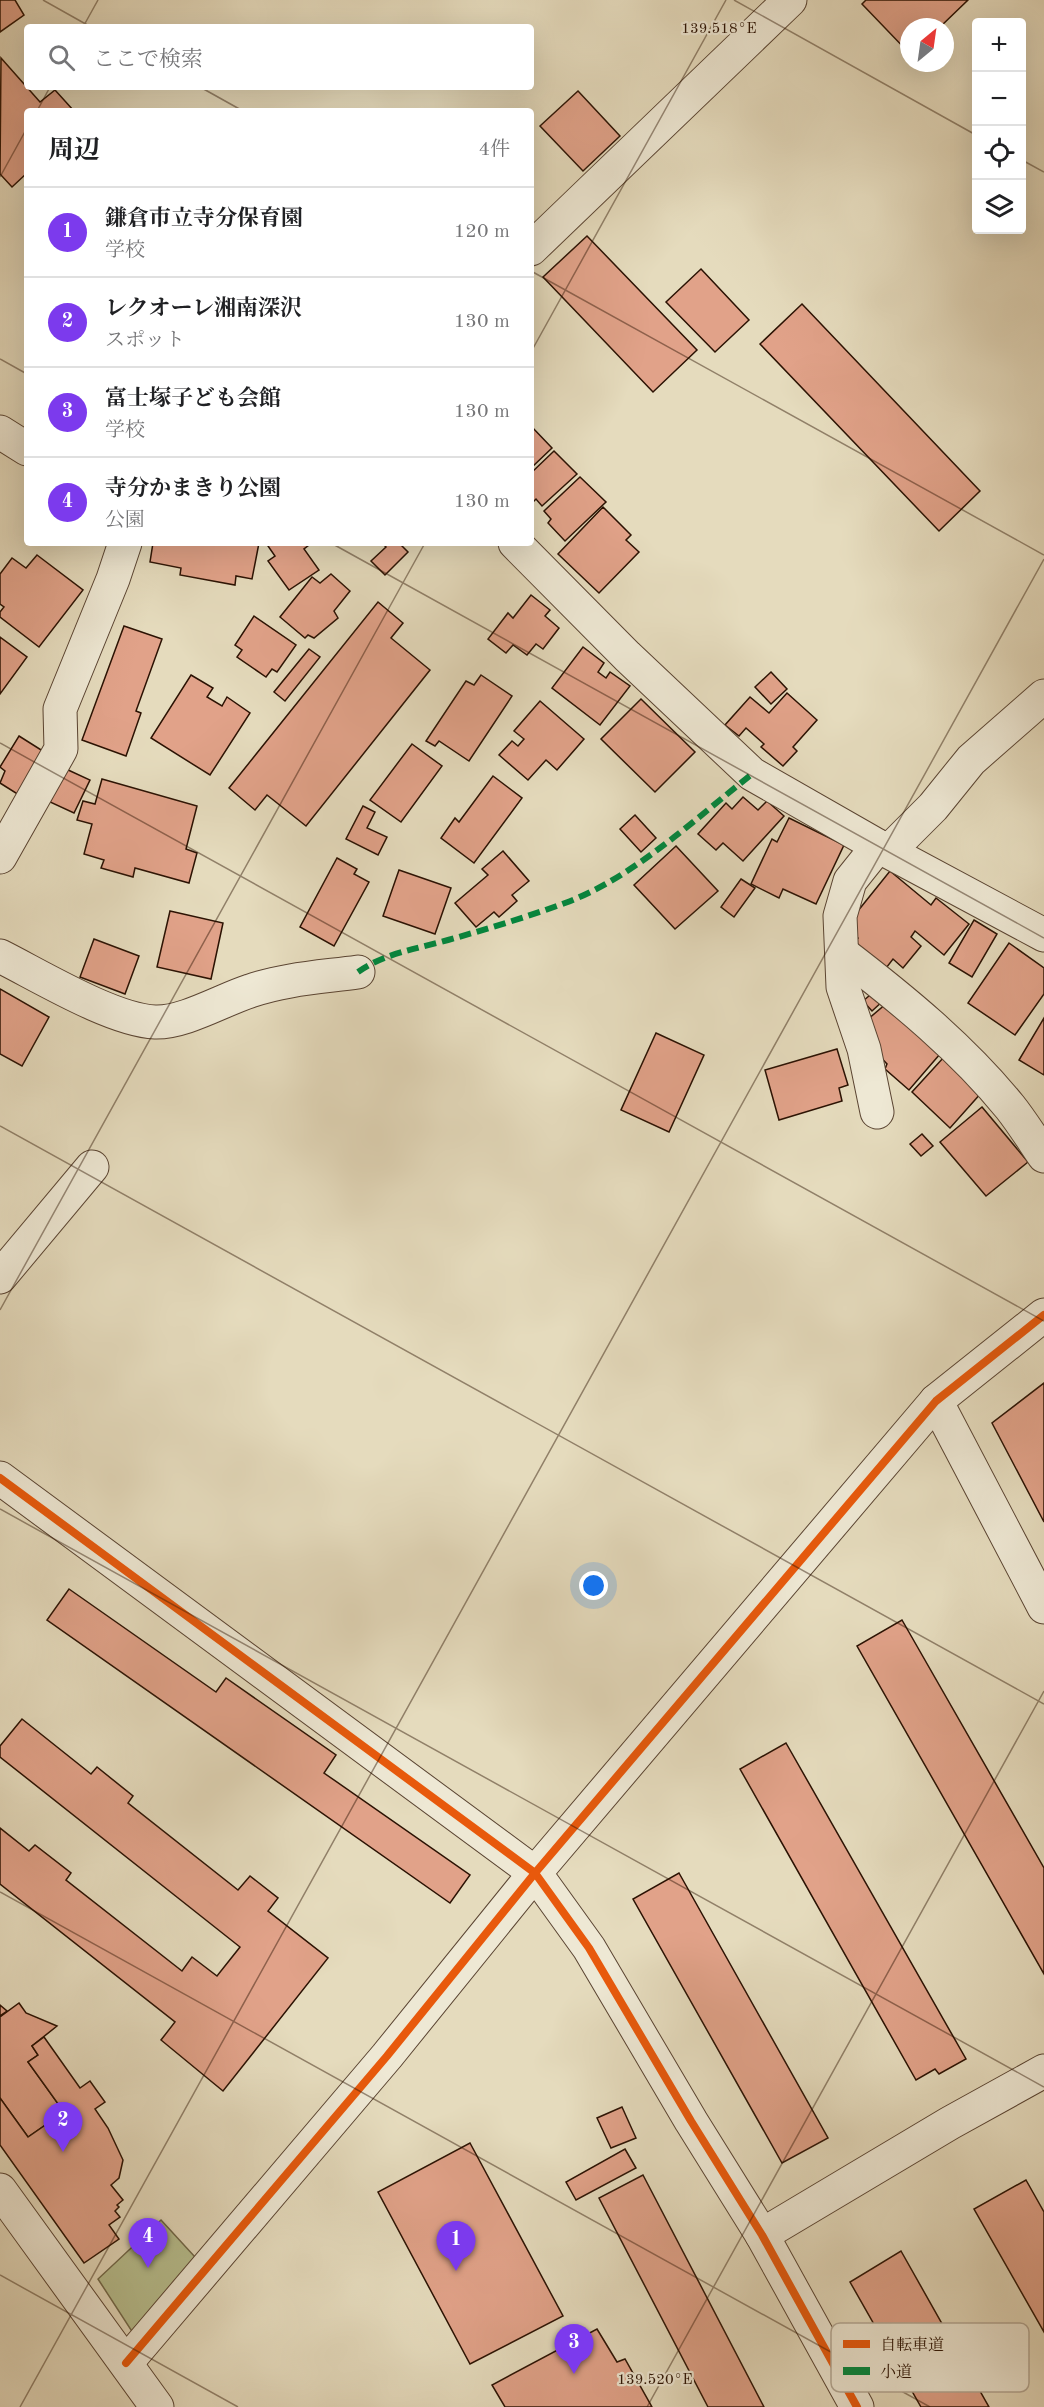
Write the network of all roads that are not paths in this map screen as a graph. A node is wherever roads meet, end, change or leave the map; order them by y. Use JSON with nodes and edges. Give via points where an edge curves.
{"nodes":[{"id":1,"x":790,"y":0,"type":"edge"},
{"id":2,"x":534,"y":246,"type":"edge"},
{"id":3,"x":0,"y":432,"type":"edge"},
{"id":4,"x":24,"y":447,"type":"edge"},
{"id":5,"x":124,"y":546,"type":"edge"},
{"id":6,"x":518,"y":546,"type":"edge"},
{"id":7,"x":1044,"y":696,"type":"edge"},
{"id":8,"x":884,"y":849,"type":"junction"},
{"id":9,"x":0,"y":857,"type":"edge"},
{"id":10,"x":1044,"y":935,"type":"edge"},
{"id":11,"x":842,"y":953,"type":"junction"},
{"id":12,"x":0,"y":956,"type":"edge"},
{"id":13,"x":358,"y":972,"type":"dead end"},
{"id":14,"x":877,"y":1112,"type":"dead end"},
{"id":15,"x":1044,"y":1156,"type":"edge"},
{"id":16,"x":92,"y":1167,"type":"dead end"},
{"id":17,"x":0,"y":1277,"type":"edge"},
{"id":18,"x":1044,"y":1315,"type":"edge"},
{"id":19,"x":936,"y":1401,"type":"junction"},
{"id":20,"x":0,"y":1478,"type":"edge"},
{"id":21,"x":1044,"y":1607,"type":"edge"},
{"id":22,"x":535,"y":1873,"type":"junction"},
{"id":23,"x":1044,"y":2071,"type":"edge"},
{"id":24,"x":0,"y":2190,"type":"edge"},
{"id":25,"x":762,"y":2235,"type":"junction"},
{"id":26,"x":831,"y":2360,"type":"edge"},
{"id":27,"x":126,"y":2362,"type":"junction"},
{"id":28,"x":849,"y":2392,"type":"edge"},
{"id":29,"x":158,"y":2407,"type":"edge"},
{"id":30,"x":857,"y":2407,"type":"edge"}],
"edges":[{"from":1,"to":2,"type":"street"},
{"from":3,"to":4,"type":"street"},
{"from":5,"to":9,"type":"street","via":[[60,709],[61,749]]},
{"from":6,"to":8,"type":"street","via":[[752,774]]},
{"from":7,"to":8,"type":"street","via":[[971,760],[933,807]]},
{"from":8,"to":10,"type":"street"},
{"from":8,"to":11,"type":"street","via":[[850,881],[840,916]]},
{"from":11,"to":14,"type":"street","via":[[843,987],[864,1049]]},
{"from":11,"to":15,"type":"street","via":[[986,1079]]},
{"from":12,"to":13,"type":"street","via":[[130,1019],[157,1022],[182,1017],[252,990]]},
{"from":16,"to":17,"type":"street"},
{"from":18,"to":19,"type":"street"},
{"from":19,"to":21,"type":"street"},
{"from":19,"to":22,"type":"street"},
{"from":20,"to":22,"type":"street"},
{"from":22,"to":25,"type":"street","via":[[589,1948]]},
{"from":22,"to":27,"type":"street","via":[[387,2056]]},
{"from":23,"to":25,"type":"street"},
{"from":24,"to":27,"type":"street"},
{"from":25,"to":26,"type":"street"},
{"from":27,"to":29,"type":"street"},
{"from":28,"to":30,"type":"street"}]}
